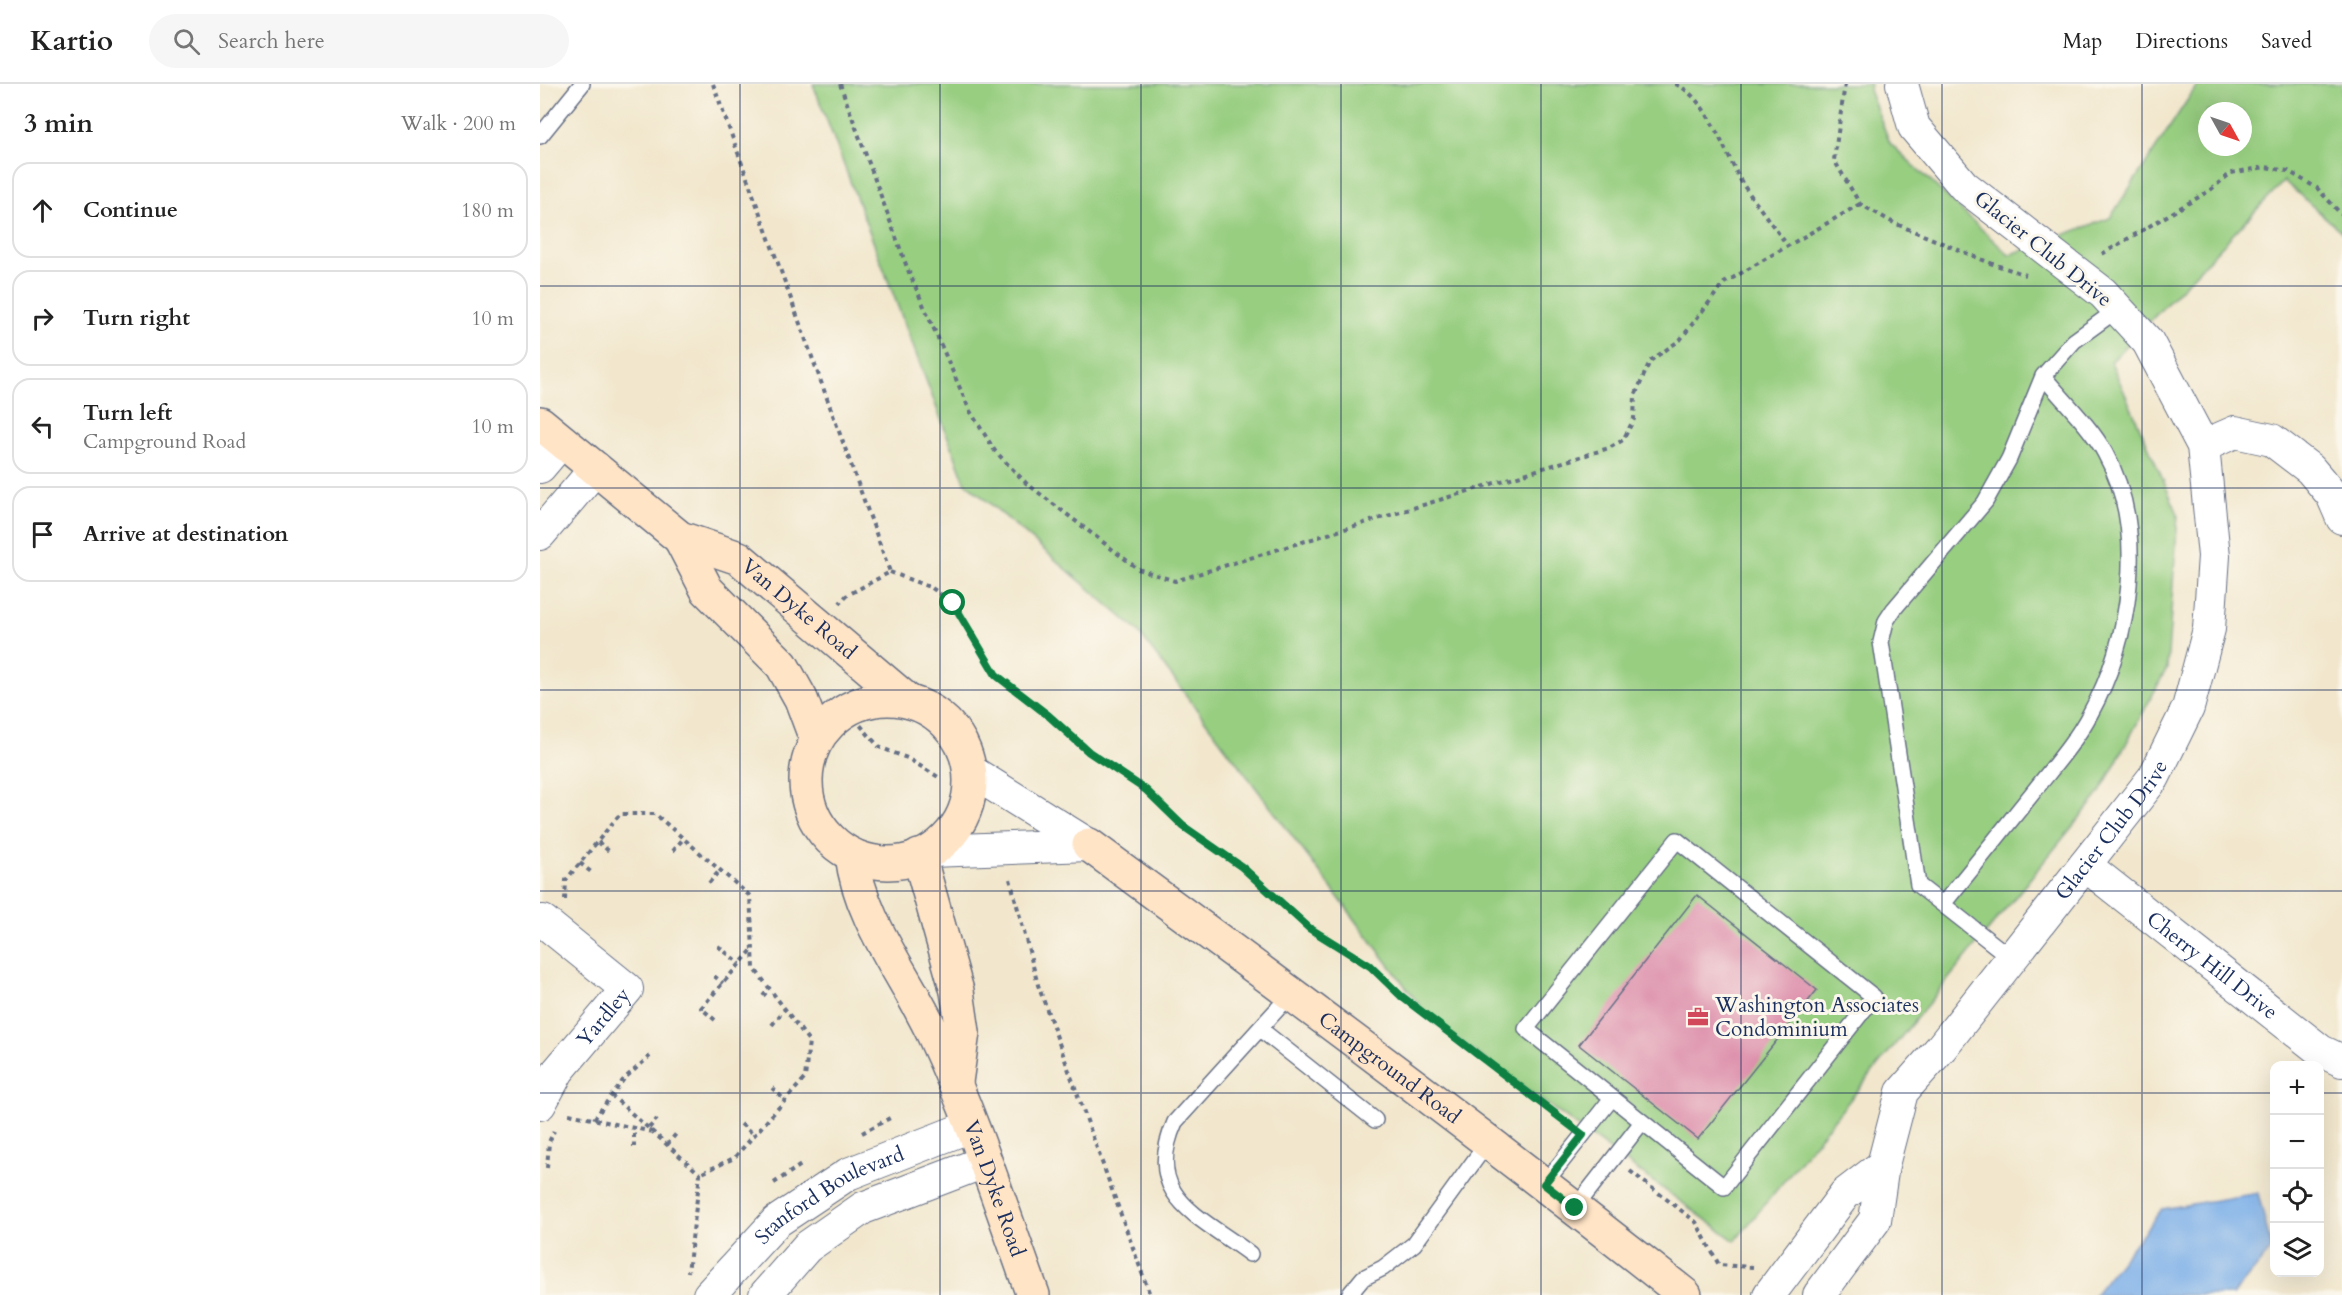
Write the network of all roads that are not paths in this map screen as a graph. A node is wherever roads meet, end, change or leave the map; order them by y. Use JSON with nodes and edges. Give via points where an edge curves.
{"nodes":[{"id":1,"x":582,"y":84,"type":"edge"},
{"id":2,"x":1902,"y":84,"type":"edge"},
{"id":3,"x":540,"y":136,"type":"edge"},
{"id":4,"x":2118,"y":309,"type":"junction"},
{"id":5,"x":2043,"y":376,"type":"junction"},
{"id":6,"x":551,"y":432,"type":"edge"},
{"id":7,"x":2203,"y":446,"type":"junction"},
{"id":8,"x":540,"y":467,"type":"edge"},
{"id":9,"x":596,"y":468,"type":"junction"},
{"id":10,"x":2342,"y":518,"type":"edge"},
{"id":11,"x":540,"y":534,"type":"edge"},
{"id":12,"x":680,"y":538,"type":"junction"},
{"id":13,"x":908,"y":700,"type":"junction"},
{"id":14,"x":816,"y":739,"type":"junction"},
{"id":15,"x":969,"y":770,"type":"junction"},
{"id":16,"x":1089,"y":845,"type":"junction"},
{"id":17,"x":925,"y":853,"type":"junction"},
{"id":18,"x":852,"y":855,"type":"junction"},
{"id":19,"x":2085,"y":865,"type":"junction"},
{"id":20,"x":1943,"y":904,"type":"junction"},
{"id":21,"x":554,"y":915,"type":"road end"},
{"id":22,"x":2012,"y":958,"type":"junction"},
{"id":23,"x":1292,"y":993,"type":"junction"},
{"id":24,"x":1260,"y":1029,"type":"junction"},
{"id":25,"x":2342,"y":1060,"type":"edge"},
{"id":26,"x":956,"y":1082,"type":"junction"},
{"id":27,"x":1612,"y":1098,"type":"junction"},
{"id":28,"x":553,"y":1115,"type":"edge"},
{"id":29,"x":1375,"y":1120,"type":"dead end"},
{"id":30,"x":1642,"y":1122,"type":"junction"},
{"id":31,"x":971,"y":1126,"type":"junction"},
{"id":32,"x":1488,"y":1142,"type":"junction"},
{"id":33,"x":984,"y":1162,"type":"junction"},
{"id":34,"x":1883,"y":1165,"type":"junction"},
{"id":35,"x":1544,"y":1184,"type":"junction"},
{"id":36,"x":1575,"y":1208,"type":"junction"},
{"id":37,"x":1250,"y":1254,"type":"dead end"},
{"id":38,"x":1799,"y":1255,"type":"junction"},
{"id":39,"x":698,"y":1287,"type":"edge"},
{"id":40,"x":1824,"y":1287,"type":"edge"},
{"id":41,"x":1773,"y":1290,"type":"edge"},
{"id":42,"x":765,"y":1295,"type":"edge"},
{"id":43,"x":1033,"y":1295,"type":"edge"},
{"id":44,"x":1349,"y":1295,"type":"edge"},
{"id":45,"x":1685,"y":1295,"type":"edge"}],
"edges":[{"from":1,"to":3,"type":"lane"},
{"from":2,"to":4,"type":"street","name":"Glacier Club Drive","via":[[1914,127],[1964,186],[2103,293]]},
{"from":4,"to":5,"type":"lane","via":[[2074,341]]},
{"from":4,"to":7,"type":"street","name":"Glacier Club Drive","via":[[2148,342]]},
{"from":5,"to":20,"type":"lane","via":[[2009,459],[1985,502],[1894,609],[1886,621],[1881,642],[1918,885]]},
{"from":5,"to":20,"type":"lane","via":[[2105,452],[2121,488],[2131,567],[2128,601],[2119,639],[2091,713],[2065,754]]},
{"from":6,"to":8,"type":"street"},
{"from":6,"to":9,"type":"street","name":"Van Dyke Road"},
{"from":7,"to":10,"type":"street","via":[[2235,432],[2272,440],[2310,469],[2332,495]]},
{"from":7,"to":19,"type":"street","name":"Glacier Club Drive","via":[[2214,556],[2209,629],[2188,708],[2154,777]]},
{"from":9,"to":11,"type":"street"},
{"from":9,"to":12,"type":"street","name":"Van Dyke Road"},
{"from":12,"to":13,"type":"street","name":"Van Dyke Road","via":[[739,558]]},
{"from":12,"to":14,"type":"street","name":"Van Dyke Road","via":[[707,590],[782,665],[801,699]]},
{"from":13,"to":14,"type":"street","via":[[882,698],[856,704],[833,719]]},
{"from":13,"to":15,"type":"street","via":[[933,711],[952,729],[966,753]]},
{"from":14,"to":18,"type":"street","via":[[806,773],[813,817],[830,839]]},
{"from":15,"to":16,"type":"street","name":"Campground Road"},
{"from":15,"to":17,"type":"street","via":[[965,808],[952,832]]},
{"from":16,"to":17,"type":"street"},
{"from":16,"to":23,"type":"street","name":"Campground Road"},
{"from":17,"to":18,"type":"street","via":[[906,861],[878,862]]},
{"from":17,"to":26,"type":"street","name":"Van Dyke Road","via":[[963,1032]]},
{"from":18,"to":26,"type":"street","name":"Van Dyke Road","via":[[855,880],[867,910]]},
{"from":19,"to":22,"type":"street","name":"Glacier Club Drive"},
{"from":19,"to":25,"type":"street","name":"Cherry Hill Drive","via":[[2321,1051]]},
{"from":20,"to":22,"type":"lane"},
{"from":21,"to":28,"type":"street","name":"Yardley","via":[[627,989],[558,1071]]},
{"from":22,"to":34,"type":"street","name":"Glacier Club Drive","via":[[1902,1092]]},
{"from":23,"to":24,"type":"lane"},
{"from":23,"to":32,"type":"street","name":"Campground Road"},
{"from":24,"to":29,"type":"lane"},
{"from":24,"to":37,"type":"lane","via":[[1176,1122],[1167,1141],[1166,1160],[1167,1182],[1174,1197]]},
{"from":26,"to":31,"type":"street","name":"Van Dyke Road"},
{"from":27,"to":30,"type":"lane"},
{"from":27,"to":30,"type":"lane","via":[[1526,1029],[1677,840],[1875,997],[1724,1187]]},
{"from":27,"to":35,"type":"lane"},
{"from":30,"to":36,"type":"lane"},
{"from":31,"to":33,"type":"street","name":"Van Dyke Road"},
{"from":31,"to":39,"type":"street","name":"Stanford Boulevard","via":[[848,1174],[776,1222]]},
{"from":32,"to":35,"type":"street","name":"Campground Road"},
{"from":32,"to":44,"type":"lane","via":[[1414,1244],[1363,1278]]},
{"from":33,"to":42,"type":"street","name":"Stanford Boulevard","via":[[863,1208],[807,1247]]},
{"from":33,"to":43,"type":"street","name":"Van Dyke Road"},
{"from":34,"to":38,"type":"street","via":[[1845,1194]]},
{"from":34,"to":40,"type":"street","name":"Glacier Club Drive","via":[[1875,1220]]},
{"from":35,"to":36,"type":"street","name":"Campground Road"},
{"from":36,"to":45,"type":"street","name":"Campground Road"},
{"from":38,"to":40,"type":"street","name":"Glacier Club Drive"},
{"from":38,"to":41,"type":"street"}]}
